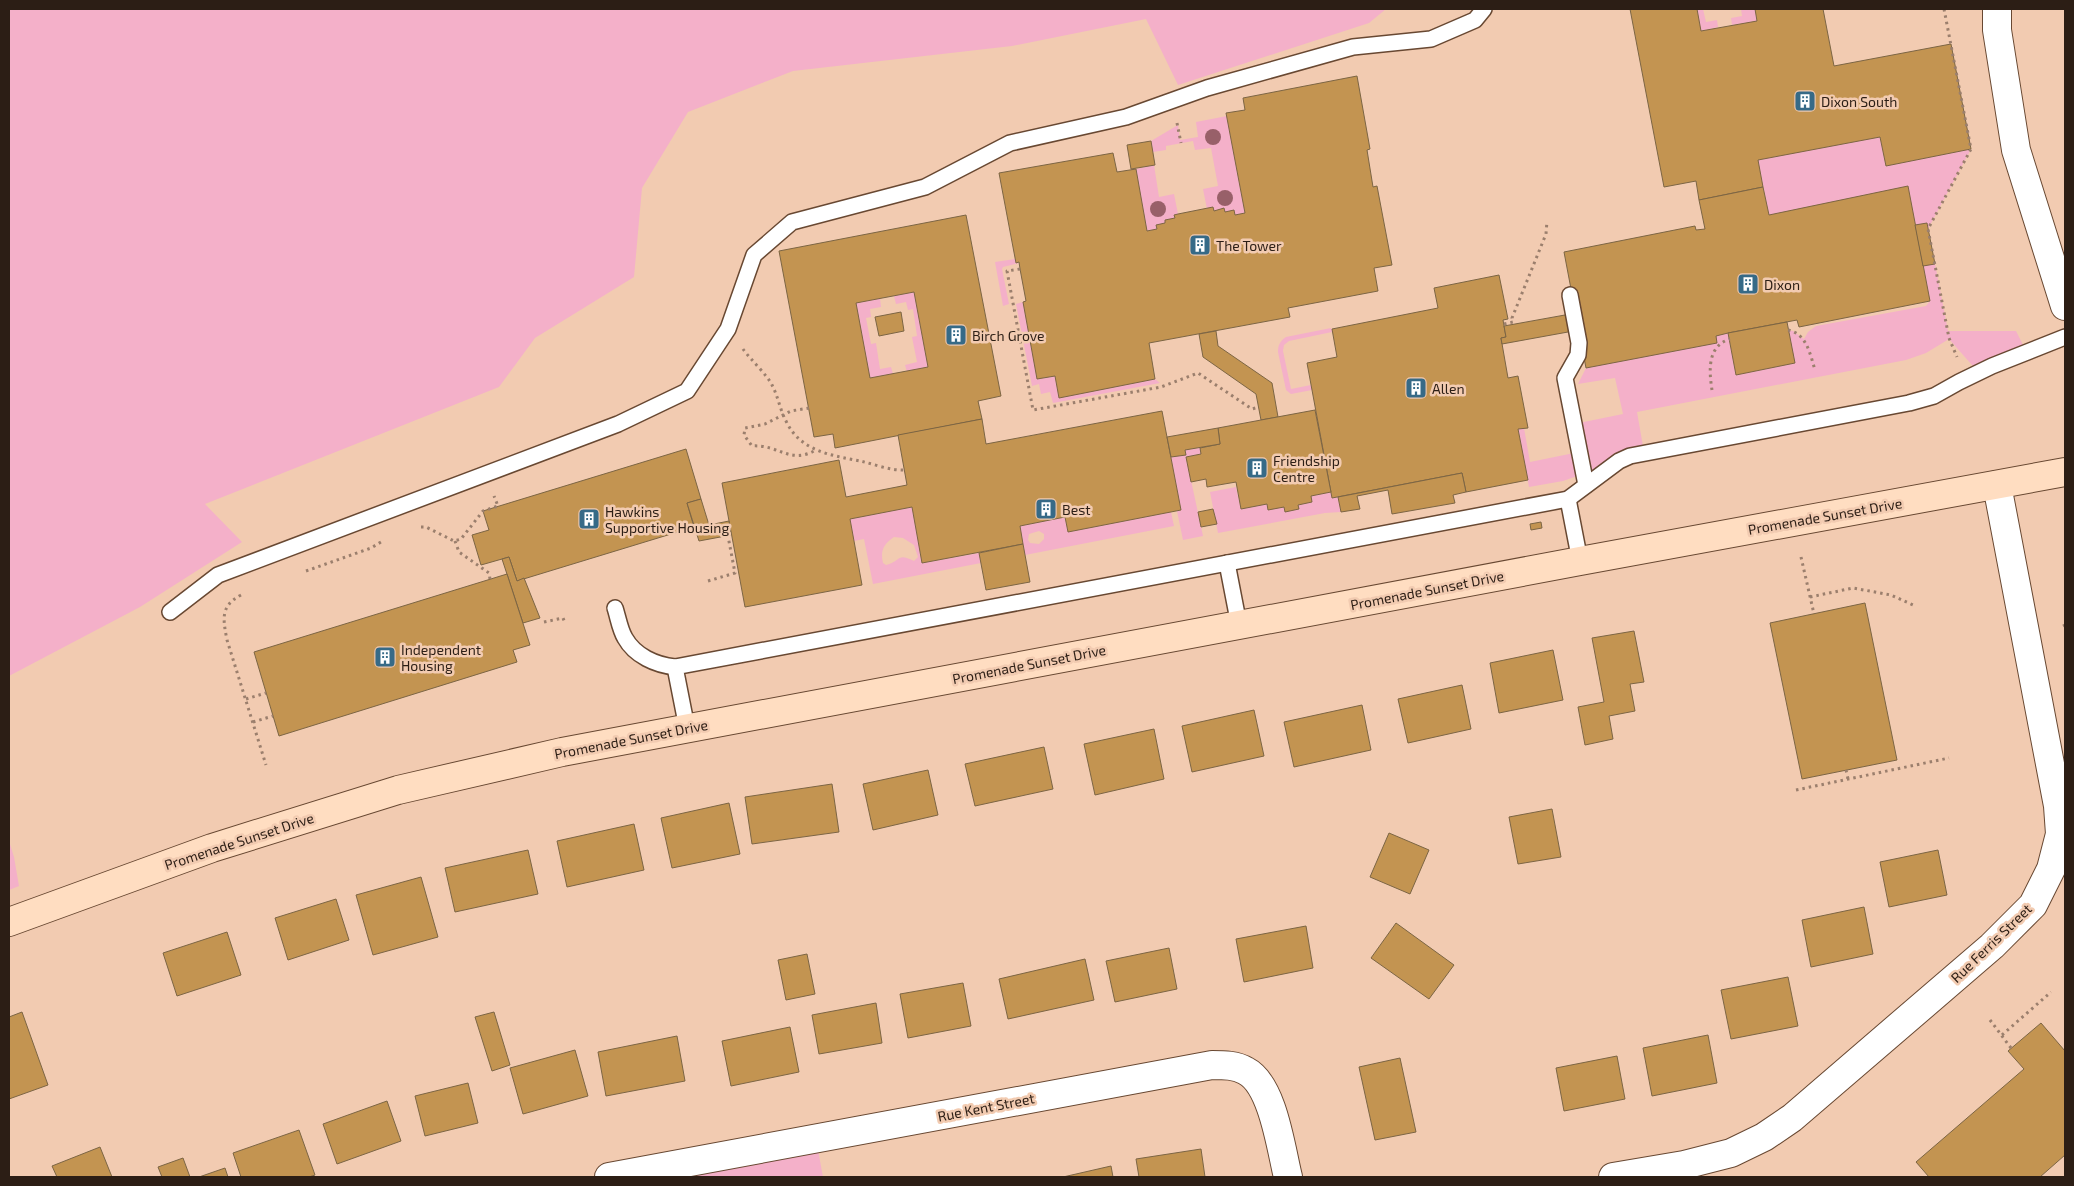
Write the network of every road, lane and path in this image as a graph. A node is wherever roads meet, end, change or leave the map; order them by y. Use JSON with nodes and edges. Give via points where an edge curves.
{"nodes":[{"id":1,"x":1484,"y":9,"type":"edge"},
{"id":2,"x":1944,"y":9,"type":"edge"},
{"id":3,"x":1997,"y":9,"type":"edge"},
{"id":4,"x":1547,"y":221,"type":"dead end"},
{"id":5,"x":1020,"y":269,"type":"dead end"},
{"id":6,"x":1570,"y":295,"type":"dead end"},
{"id":7,"x":2065,"y":306,"type":"edge"},
{"id":8,"x":1504,"y":324,"type":"dead end"},
{"id":9,"x":728,"y":329,"type":"junction"},
{"id":10,"x":1788,"y":330,"type":"dead end"},
{"id":11,"x":2065,"y":337,"type":"edge"},
{"id":12,"x":1730,"y":340,"type":"dead end"},
{"id":13,"x":1815,"y":370,"type":"dead end"},
{"id":14,"x":1966,"y":378,"type":"junction"},
{"id":15,"x":1712,"y":390,"type":"dead end"},
{"id":16,"x":809,"y":408,"type":"dead end"},
{"id":17,"x":1259,"y":408,"type":"dead end"},
{"id":18,"x":783,"y":415,"type":"junction"},
{"id":19,"x":816,"y":450,"type":"junction"},
{"id":20,"x":905,"y":470,"type":"dead end"},
{"id":21,"x":2065,"y":472,"type":"edge"},
{"id":22,"x":487,"y":473,"type":"junction"},
{"id":23,"x":1586,"y":485,"type":"junction"},
{"id":24,"x":1997,"y":485,"type":"junction"},
{"id":25,"x":1568,"y":499,"type":"junction"},
{"id":26,"x":415,"y":526,"type":"dead end"},
{"id":27,"x":728,"y":536,"type":"dead end"},
{"id":28,"x":386,"y":538,"type":"dead end"},
{"id":29,"x":456,"y":541,"type":"junction"},
{"id":30,"x":1801,"y":556,"type":"dead end"},
{"id":31,"x":1580,"y":561,"type":"junction"},
{"id":32,"x":1227,"y":563,"type":"junction"},
{"id":33,"x":301,"y":573,"type":"dead end"},
{"id":34,"x":490,"y":579,"type":"dead end"},
{"id":35,"x":708,"y":581,"type":"dead end"},
{"id":36,"x":248,"y":592,"type":"dead end"},
{"id":37,"x":1810,"y":597,"type":"junction"},
{"id":38,"x":1913,"y":605,"type":"dead end"},
{"id":39,"x":615,"y":608,"type":"dead end"},
{"id":40,"x":170,"y":612,"type":"dead end"},
{"id":41,"x":1814,"y":614,"type":"dead end"},
{"id":42,"x":544,"y":622,"type":"dead end"},
{"id":43,"x":565,"y":623,"type":"dead end"},
{"id":44,"x":1239,"y":625,"type":"junction"},
{"id":45,"x":675,"y":667,"type":"junction"},
{"id":46,"x":266,"y":693,"type":"dead end"},
{"id":47,"x":246,"y":699,"type":"junction"},
{"id":48,"x":273,"y":716,"type":"dead end"},
{"id":49,"x":253,"y":722,"type":"junction"},
{"id":50,"x":687,"y":728,"type":"junction"},
{"id":51,"x":1949,"y":758,"type":"dead end"},
{"id":52,"x":266,"y":765,"type":"dead end"},
{"id":53,"x":1846,"y":770,"type":"dead end"},
{"id":54,"x":1848,"y":779,"type":"junction"},
{"id":55,"x":1796,"y":790,"type":"dead end"},
{"id":56,"x":9,"y":922,"type":"edge"},
{"id":57,"x":2051,"y":992,"type":"dead end"},
{"id":58,"x":1990,"y":1020,"type":"dead end"},
{"id":59,"x":2002,"y":1035,"type":"junction"},
{"id":60,"x":2011,"y":1048,"type":"dead end"},
{"id":61,"x":609,"y":1177,"type":"edge"},
{"id":62,"x":1288,"y":1177,"type":"edge"},
{"id":63,"x":1613,"y":1177,"type":"edge"}],
"edges":[{"from":1,"to":9,"type":"lane","via":[[1475,20],[1431,39],[1353,47],[1207,88],[1126,117],[1010,143],[926,187],[792,222],[754,255]]},
{"from":2,"to":14,"type":"path","via":[[1971,149],[1928,229],[1949,338]]},
{"from":3,"to":7,"type":"street","via":[[1996,30],[2016,150]]},
{"from":4,"to":8,"type":"path","via":[[1546,234],[1513,322]]},
{"from":5,"to":17,"type":"path","via":[[1007,271],[1033,410],[1160,387],[1198,374],[1252,409]]},
{"from":6,"to":23,"type":"lane","via":[[1579,343],[1578,355],[1565,378]]},
{"from":9,"to":18,"type":"path","via":[[772,383]]},
{"from":9,"to":22,"type":"lane","via":[[687,391],[618,424]]},
{"from":10,"to":13,"type":"path","via":[[1804,339]]},
{"from":11,"to":14,"type":"lane"},
{"from":12,"to":15,"type":"path","via":[[1717,346],[1712,355]]},
{"from":14,"to":23,"type":"lane","via":[[1934,396],[1909,404],[1630,456]]},
{"from":16,"to":18,"type":"path"},
{"from":18,"to":19,"type":"path","via":[[792,433]]},
{"from":18,"to":19,"type":"path","via":[[765,424],[745,428],[748,442],[788,456],[807,455]]},
{"from":19,"to":20,"type":"path","via":[[896,471]]},
{"from":21,"to":24,"type":"street","name":"Promenade Sunset Drive"},
{"from":22,"to":29,"type":"path","via":[[498,506],[483,511]]},
{"from":22,"to":40,"type":"lane","via":[[218,574]]},
{"from":23,"to":25,"type":"lane"},
{"from":24,"to":31,"type":"street","name":"Promenade Sunset Drive"},
{"from":24,"to":63,"type":"street","name":"Rue Ferris Street","via":[[2058,806],[2058,843],[2051,869],[2033,905],[1978,958],[1792,1118],[1764,1137],[1731,1153]]},
{"from":25,"to":31,"type":"lane"},
{"from":25,"to":32,"type":"lane"},
{"from":26,"to":29,"type":"path","via":[[426,527]]},
{"from":27,"to":35,"type":"path","via":[[735,573]]},
{"from":28,"to":33,"type":"path","via":[[371,548]]},
{"from":29,"to":34,"type":"path","via":[[459,552],[489,573]]},
{"from":30,"to":37,"type":"path"},
{"from":31,"to":44,"type":"street","name":"Promenade Sunset Drive"},
{"from":32,"to":44,"type":"lane"},
{"from":32,"to":45,"type":"lane"},
{"from":36,"to":47,"type":"path","via":[[229,603],[224,612],[227,640]]},
{"from":37,"to":38,"type":"path","via":[[1853,588],[1891,595]]},
{"from":37,"to":41,"type":"path"},
{"from":39,"to":45,"type":"lane","via":[[624,638],[638,652],[662,666]]},
{"from":42,"to":43,"type":"path","via":[[563,618]]},
{"from":44,"to":50,"type":"street","name":"Promenade Sunset Drive"},
{"from":45,"to":50,"type":"lane"},
{"from":46,"to":47,"type":"path"},
{"from":47,"to":49,"type":"path"},
{"from":48,"to":49,"type":"path"},
{"from":49,"to":52,"type":"path"},
{"from":50,"to":56,"type":"street","name":"Promenade Sunset Drive","via":[[562,752],[398,790],[212,848]]},
{"from":51,"to":54,"type":"path"},
{"from":53,"to":54,"type":"path"},
{"from":54,"to":55,"type":"path"},
{"from":57,"to":59,"type":"path"},
{"from":58,"to":59,"type":"path"},
{"from":59,"to":60,"type":"path"},
{"from":61,"to":62,"type":"street","name":"Rue Kent Street","via":[[1212,1065],[1228,1065],[1247,1071],[1260,1083],[1268,1096]]}]}
